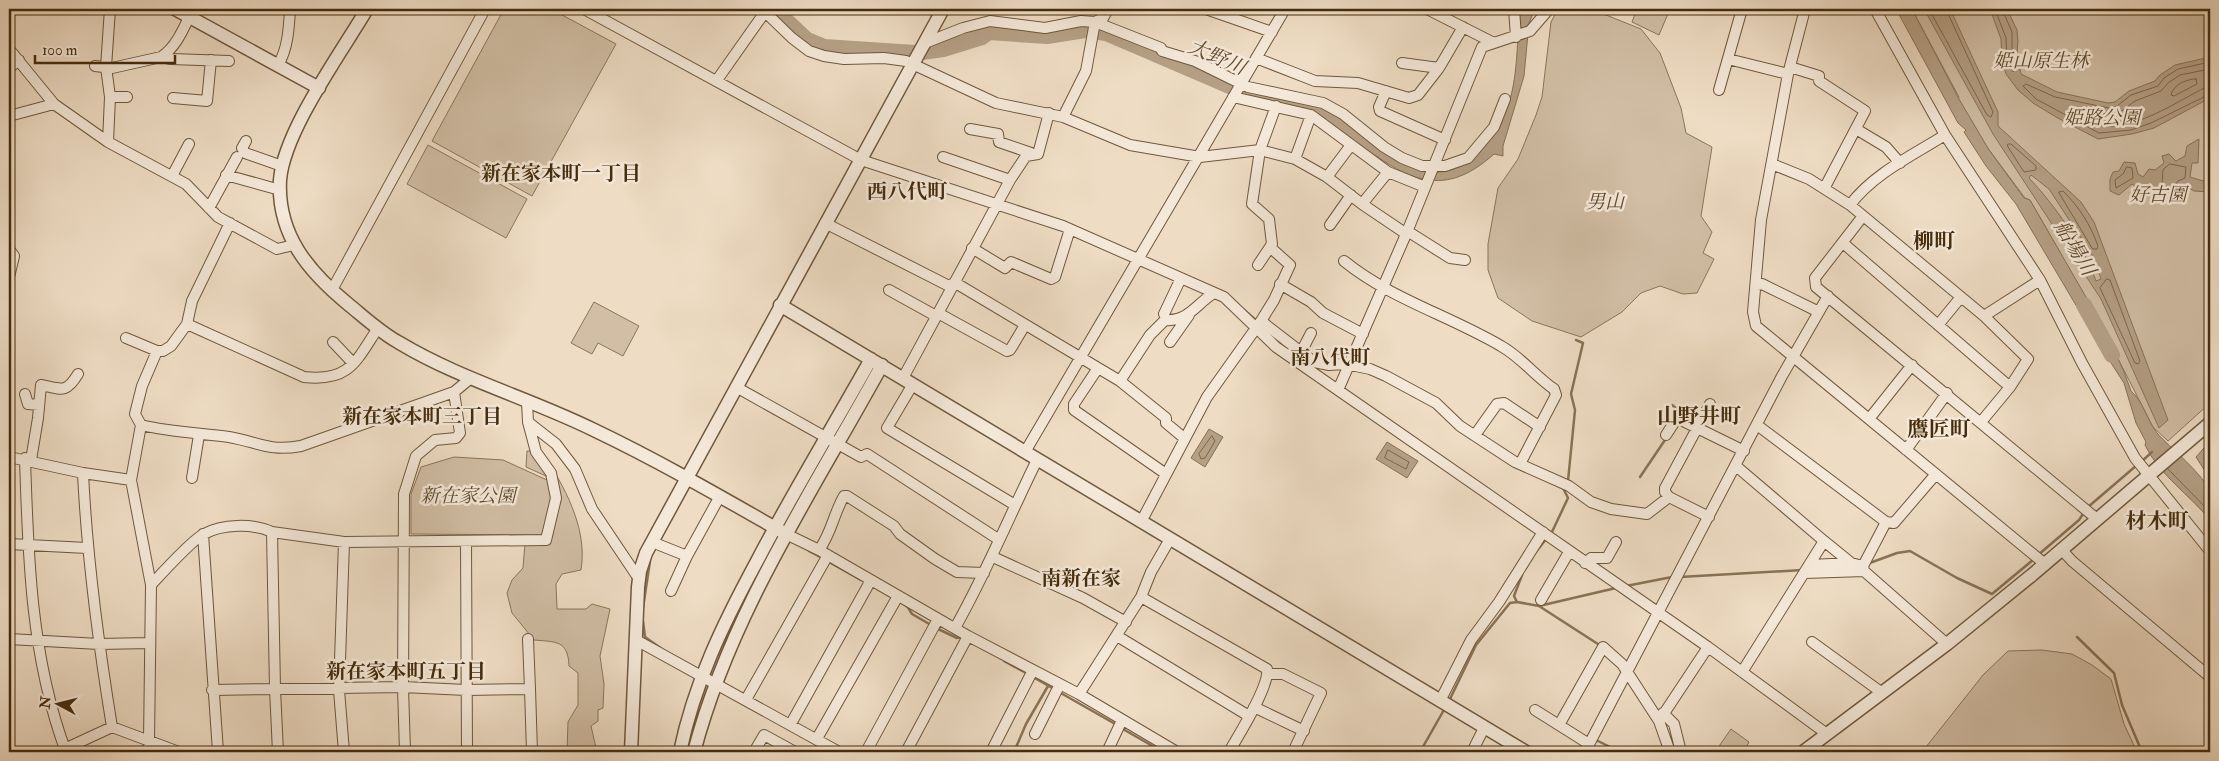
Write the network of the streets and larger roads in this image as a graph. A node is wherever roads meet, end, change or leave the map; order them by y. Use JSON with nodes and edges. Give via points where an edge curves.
{"nodes":[{"id":1,"x":110,"y":9,"type":"edge"},
{"id":2,"x":175,"y":9,"type":"edge"},
{"id":3,"x":290,"y":9,"type":"edge"},
{"id":4,"x":367,"y":9,"type":"edge"},
{"id":5,"x":485,"y":9,"type":"edge"},
{"id":6,"x":584,"y":9,"type":"edge"},
{"id":7,"x":942,"y":9,"type":"edge"},
{"id":8,"x":1108,"y":9,"type":"edge"},
{"id":9,"x":1206,"y":9,"type":"edge"},
{"id":10,"x":1285,"y":9,"type":"edge"},
{"id":11,"x":1428,"y":9,"type":"edge"},
{"id":12,"x":1514,"y":9,"type":"edge"},
{"id":13,"x":1549,"y":9,"type":"edge"},
{"id":14,"x":1742,"y":9,"type":"edge"},
{"id":15,"x":1805,"y":9,"type":"edge"},
{"id":16,"x":1875,"y":9,"type":"edge"},
{"id":17,"x":763,"y":10,"type":"edge"},
{"id":18,"x":191,"y":12,"type":"edge"},
{"id":19,"x":1095,"y":22,"type":"junction"},
{"id":20,"x":1463,"y":27,"type":"junction"},
{"id":21,"x":1272,"y":32,"type":"junction"},
{"id":22,"x":1516,"y":37,"type":"junction"},
{"id":23,"x":928,"y":38,"type":"junction"},
{"id":24,"x":1494,"y":42,"type":"junction"},
{"id":25,"x":9,"y":49,"type":"edge"},
{"id":26,"x":161,"y":57,"type":"junction"},
{"id":27,"x":1256,"y":58,"type":"junction"},
{"id":28,"x":1728,"y":59,"type":"junction"},
{"id":29,"x":211,"y":60,"type":"junction"},
{"id":30,"x":229,"y":61,"type":"dead end"},
{"id":31,"x":915,"y":62,"type":"junction"},
{"id":32,"x":1402,"y":63,"type":"dead end"},
{"id":33,"x":22,"y":64,"type":"junction"},
{"id":34,"x":278,"y":65,"type":"junction"},
{"id":35,"x":95,"y":66,"type":"dead end"},
{"id":36,"x":106,"y":67,"type":"junction"},
{"id":37,"x":9,"y":68,"type":"edge"},
{"id":38,"x":1438,"y":68,"type":"junction"},
{"id":39,"x":1789,"y":70,"type":"junction"},
{"id":40,"x":716,"y":80,"type":"junction"},
{"id":41,"x":1242,"y":84,"type":"junction"},
{"id":42,"x":320,"y":88,"type":"junction"},
{"id":43,"x":1720,"y":90,"type":"dead end"},
{"id":44,"x":1386,"y":91,"type":"junction"},
{"id":45,"x":110,"y":97,"type":"junction"},
{"id":46,"x":127,"y":97,"type":"dead end"},
{"id":47,"x":1233,"y":97,"type":"junction"},
{"id":48,"x":173,"y":98,"type":"dead end"},
{"id":49,"x":1505,"y":99,"type":"dead end"},
{"id":50,"x":54,"y":104,"type":"junction"},
{"id":51,"x":1276,"y":106,"type":"junction"},
{"id":52,"x":1049,"y":113,"type":"junction"},
{"id":53,"x":1311,"y":114,"type":"junction"},
{"id":54,"x":9,"y":116,"type":"edge"},
{"id":55,"x":1063,"y":117,"type":"junction"},
{"id":56,"x":970,"y":129,"type":"dead end"},
{"id":57,"x":1856,"y":129,"type":"junction"},
{"id":58,"x":1945,"y":135,"type":"junction"},
{"id":59,"x":246,"y":140,"type":"dead end"},
{"id":60,"x":1444,"y":140,"type":"junction"},
{"id":61,"x":108,"y":142,"type":"junction"},
{"id":62,"x":189,"y":144,"type":"dead end"},
{"id":63,"x":1351,"y":145,"type":"junction"},
{"id":64,"x":1260,"y":150,"type":"junction"},
{"id":65,"x":1031,"y":154,"type":"junction"},
{"id":66,"x":236,"y":157,"type":"dead end"},
{"id":67,"x":943,"y":157,"type":"dead end"},
{"id":68,"x":1200,"y":157,"type":"junction"},
{"id":69,"x":1295,"y":159,"type":"junction"},
{"id":70,"x":861,"y":160,"type":"junction"},
{"id":71,"x":1900,"y":163,"type":"junction"},
{"id":72,"x":1772,"y":164,"type":"junction"},
{"id":73,"x":282,"y":166,"type":"junction"},
{"id":74,"x":1433,"y":166,"type":"junction"},
{"id":75,"x":1388,"y":172,"type":"junction"},
{"id":76,"x":172,"y":176,"type":"junction"},
{"id":77,"x":226,"y":176,"type":"junction"},
{"id":78,"x":1327,"y":177,"type":"junction"},
{"id":79,"x":1010,"y":180,"type":"junction"},
{"id":80,"x":1425,"y":187,"type":"junction"},
{"id":81,"x":1825,"y":188,"type":"junction"},
{"id":82,"x":280,"y":190,"type":"junction"},
{"id":83,"x":1351,"y":196,"type":"junction"},
{"id":84,"x":997,"y":203,"type":"junction"},
{"id":85,"x":1362,"y":204,"type":"junction"},
{"id":86,"x":1850,"y":205,"type":"junction"},
{"id":87,"x":209,"y":208,"type":"junction"},
{"id":88,"x":1863,"y":216,"type":"junction"},
{"id":89,"x":230,"y":223,"type":"junction"},
{"id":90,"x":825,"y":223,"type":"junction"},
{"id":91,"x":1330,"y":225,"type":"dead end"},
{"id":92,"x":1070,"y":229,"type":"junction"},
{"id":93,"x":1407,"y":232,"type":"junction"},
{"id":94,"x":1843,"y":243,"type":"junction"},
{"id":95,"x":294,"y":245,"type":"junction"},
{"id":96,"x":972,"y":248,"type":"junction"},
{"id":97,"x":1271,"y":248,"type":"junction"},
{"id":98,"x":9,"y":249,"type":"edge"},
{"id":99,"x":1138,"y":259,"type":"junction"},
{"id":100,"x":1464,"y":260,"type":"dead end"},
{"id":101,"x":1344,"y":261,"type":"dead end"},
{"id":102,"x":1258,"y":265,"type":"dead end"},
{"id":103,"x":9,"y":277,"type":"edge"},
{"id":104,"x":1182,"y":278,"type":"junction"},
{"id":105,"x":2040,"y":280,"type":"junction"},
{"id":106,"x":1280,"y":284,"type":"junction"},
{"id":107,"x":951,"y":285,"type":"junction"},
{"id":108,"x":1756,"y":285,"type":"junction"},
{"id":109,"x":1383,"y":289,"type":"junction"},
{"id":110,"x":332,"y":290,"type":"junction"},
{"id":111,"x":889,"y":290,"type":"dead end"},
{"id":112,"x":1214,"y":293,"type":"junction"},
{"id":113,"x":1828,"y":296,"type":"junction"},
{"id":114,"x":1961,"y":297,"type":"junction"},
{"id":115,"x":780,"y":305,"type":"junction"},
{"id":116,"x":1819,"y":312,"type":"junction"},
{"id":117,"x":1164,"y":314,"type":"dead end"},
{"id":118,"x":937,"y":315,"type":"junction"},
{"id":119,"x":1189,"y":315,"type":"junction"},
{"id":120,"x":1984,"y":316,"type":"junction"},
{"id":121,"x":187,"y":324,"type":"junction"},
{"id":122,"x":1259,"y":324,"type":"junction"},
{"id":123,"x":1938,"y":325,"type":"junction"},
{"id":124,"x":1025,"y":326,"type":"junction"},
{"id":125,"x":378,"y":328,"type":"junction"},
{"id":126,"x":1311,"y":333,"type":"dead end"},
{"id":127,"x":1363,"y":334,"type":"junction"},
{"id":128,"x":126,"y":338,"type":"dead end"},
{"id":129,"x":333,"y":342,"type":"dead end"},
{"id":130,"x":1170,"y":342,"type":"dead end"},
{"id":131,"x":157,"y":351,"type":"junction"},
{"id":132,"x":1298,"y":357,"type":"junction"},
{"id":133,"x":1794,"y":357,"type":"junction"},
{"id":134,"x":1079,"y":358,"type":"junction"},
{"id":135,"x":876,"y":362,"type":"junction"},
{"id":136,"x":353,"y":364,"type":"junction"},
{"id":137,"x":1912,"y":365,"type":"junction"},
{"id":138,"x":1349,"y":367,"type":"junction"},
{"id":139,"x":1098,"y":368,"type":"junction"},
{"id":140,"x":78,"y":374,"type":"dead end"},
{"id":141,"x":471,"y":378,"type":"junction"},
{"id":142,"x":908,"y":381,"type":"junction"},
{"id":143,"x":1120,"y":381,"type":"junction"},
{"id":144,"x":736,"y":387,"type":"junction"},
{"id":145,"x":2010,"y":387,"type":"junction"},
{"id":146,"x":1338,"y":390,"type":"junction"},
{"id":147,"x":454,"y":392,"type":"junction"},
{"id":148,"x":1946,"y":393,"type":"junction"},
{"id":149,"x":25,"y":394,"type":"dead end"},
{"id":150,"x":527,"y":402,"type":"junction"},
{"id":151,"x":1710,"y":404,"type":"dead end"},
{"id":152,"x":38,"y":405,"type":"junction"},
{"id":153,"x":1869,"y":419,"type":"junction"},
{"id":154,"x":528,"y":422,"type":"junction"},
{"id":155,"x":1981,"y":422,"type":"junction"},
{"id":156,"x":2210,"y":423,"type":"edge"},
{"id":157,"x":1757,"y":425,"type":"junction"},
{"id":158,"x":141,"y":426,"type":"junction"},
{"id":159,"x":1540,"y":427,"type":"junction"},
{"id":160,"x":1697,"y":428,"type":"junction"},
{"id":161,"x":198,"y":435,"type":"junction"},
{"id":162,"x":1475,"y":435,"type":"junction"},
{"id":163,"x":1666,"y":435,"type":"dead end"},
{"id":164,"x":827,"y":437,"type":"junction"},
{"id":165,"x":1184,"y":438,"type":"junction"},
{"id":166,"x":839,"y":444,"type":"junction"},
{"id":167,"x":1906,"y":450,"type":"junction"},
{"id":168,"x":1744,"y":451,"type":"junction"},
{"id":169,"x":1025,"y":452,"type":"junction"},
{"id":170,"x":9,"y":457,"type":"edge"},
{"id":171,"x":28,"y":459,"type":"junction"},
{"id":172,"x":1037,"y":460,"type":"junction"},
{"id":173,"x":1520,"y":464,"type":"junction"},
{"id":174,"x":1736,"y":466,"type":"junction"},
{"id":175,"x":2153,"y":472,"type":"junction"},
{"id":176,"x":84,"y":473,"type":"junction"},
{"id":177,"x":1166,"y":474,"type":"junction"},
{"id":178,"x":1936,"y":474,"type":"junction"},
{"id":179,"x":192,"y":478,"type":"dead end"},
{"id":180,"x":686,"y":478,"type":"junction"},
{"id":181,"x":131,"y":480,"type":"junction"},
{"id":182,"x":720,"y":496,"type":"junction"},
{"id":183,"x":1668,"y":497,"type":"junction"},
{"id":184,"x":1015,"y":505,"type":"junction"},
{"id":185,"x":1709,"y":517,"type":"junction"},
{"id":186,"x":2097,"y":519,"type":"junction"},
{"id":187,"x":1141,"y":522,"type":"junction"},
{"id":188,"x":1886,"y":522,"type":"junction"},
{"id":189,"x":775,"y":527,"type":"junction"},
{"id":190,"x":272,"y":532,"type":"junction"},
{"id":191,"x":203,"y":534,"type":"junction"},
{"id":192,"x":786,"y":534,"type":"junction"},
{"id":193,"x":1546,"y":536,"type":"junction"},
{"id":194,"x":1170,"y":539,"type":"junction"},
{"id":195,"x":998,"y":540,"type":"junction"},
{"id":196,"x":404,"y":541,"type":"junction"},
{"id":197,"x":466,"y":541,"type":"junction"},
{"id":198,"x":1824,"y":541,"type":"junction"},
{"id":199,"x":344,"y":542,"type":"junction"},
{"id":200,"x":652,"y":542,"type":"junction"},
{"id":201,"x":1616,"y":542,"type":"dead end"},
{"id":202,"x":9,"y":544,"type":"edge"},
{"id":203,"x":28,"y":546,"type":"junction"},
{"id":204,"x":87,"y":548,"type":"junction"},
{"id":205,"x":2062,"y":550,"type":"junction"},
{"id":206,"x":823,"y":552,"type":"junction"},
{"id":207,"x":1569,"y":552,"type":"junction"},
{"id":208,"x":2210,"y":552,"type":"edge"},
{"id":209,"x":687,"y":556,"type":"junction"},
{"id":210,"x":993,"y":557,"type":"junction"},
{"id":211,"x":1585,"y":563,"type":"junction"},
{"id":212,"x":2045,"y":564,"type":"junction"},
{"id":213,"x":1860,"y":566,"type":"junction"},
{"id":214,"x":1808,"y":569,"type":"junction"},
{"id":215,"x":984,"y":573,"type":"junction"},
{"id":216,"x":639,"y":579,"type":"junction"},
{"id":217,"x":871,"y":580,"type":"junction"},
{"id":218,"x":151,"y":585,"type":"junction"},
{"id":219,"x":671,"y":591,"type":"dead end"},
{"id":220,"x":898,"y":596,"type":"junction"},
{"id":221,"x":1142,"y":597,"type":"junction"},
{"id":222,"x":1541,"y":600,"type":"dead end"},
{"id":223,"x":1658,"y":613,"type":"junction"},
{"id":224,"x":1126,"y":622,"type":"junction"},
{"id":225,"x":936,"y":623,"type":"junction"},
{"id":226,"x":954,"y":628,"type":"junction"},
{"id":227,"x":1117,"y":636,"type":"junction"},
{"id":228,"x":528,"y":639,"type":"dead end"},
{"id":229,"x":9,"y":640,"type":"edge"},
{"id":230,"x":636,"y":640,"type":"junction"},
{"id":231,"x":966,"y":640,"type":"junction"},
{"id":232,"x":37,"y":641,"type":"junction"},
{"id":233,"x":1812,"y":642,"type":"dead end"},
{"id":234,"x":149,"y":643,"type":"junction"},
{"id":235,"x":99,"y":644,"type":"junction"},
{"id":236,"x":1947,"y":644,"type":"junction"},
{"id":237,"x":1708,"y":647,"type":"junction"},
{"id":238,"x":1742,"y":672,"type":"junction"},
{"id":239,"x":1031,"y":673,"type":"junction"},
{"id":240,"x":1268,"y":674,"type":"junction"},
{"id":241,"x":1627,"y":674,"type":"junction"},
{"id":242,"x":701,"y":676,"type":"junction"},
{"id":243,"x":2210,"y":677,"type":"edge"},
{"id":244,"x":403,"y":687,"type":"junction"},
{"id":245,"x":722,"y":687,"type":"junction"},
{"id":246,"x":1058,"y":688,"type":"junction"},
{"id":247,"x":530,"y":689,"type":"junction"},
{"id":248,"x":212,"y":690,"type":"junction"},
{"id":249,"x":275,"y":690,"type":"junction"},
{"id":250,"x":339,"y":690,"type":"junction"},
{"id":251,"x":466,"y":690,"type":"junction"},
{"id":252,"x":1881,"y":692,"type":"junction"},
{"id":253,"x":1079,"y":694,"type":"junction"},
{"id":254,"x":748,"y":696,"type":"junction"},
{"id":255,"x":1444,"y":704,"type":"junction"},
{"id":256,"x":1535,"y":710,"type":"dead end"},
{"id":257,"x":1252,"y":711,"type":"junction"},
{"id":258,"x":1661,"y":717,"type":"junction"},
{"id":259,"x":792,"y":720,"type":"junction"},
{"id":260,"x":1119,"y":724,"type":"junction"},
{"id":261,"x":1559,"y":725,"type":"junction"},
{"id":262,"x":112,"y":727,"type":"junction"},
{"id":263,"x":1484,"y":728,"type":"junction"},
{"id":264,"x":1304,"y":731,"type":"junction"},
{"id":265,"x":1035,"y":734,"type":"dead end"},
{"id":266,"x":1827,"y":734,"type":"junction"},
{"id":267,"x":819,"y":735,"type":"junction"},
{"id":268,"x":150,"y":742,"type":"junction"},
{"id":269,"x":1161,"y":748,"type":"edge"},
{"id":270,"x":1587,"y":748,"type":"edge"},
{"id":271,"x":63,"y":751,"type":"edge"},
{"id":272,"x":145,"y":752,"type":"edge"},
{"id":273,"x":180,"y":752,"type":"edge"},
{"id":274,"x":218,"y":752,"type":"edge"},
{"id":275,"x":278,"y":752,"type":"edge"},
{"id":276,"x":344,"y":752,"type":"edge"},
{"id":277,"x":405,"y":752,"type":"edge"},
{"id":278,"x":467,"y":752,"type":"edge"},
{"id":279,"x":532,"y":752,"type":"edge"},
{"id":280,"x":631,"y":752,"type":"edge"},
{"id":281,"x":680,"y":752,"type":"edge"},
{"id":282,"x":694,"y":752,"type":"edge"},
{"id":283,"x":754,"y":752,"type":"edge"},
{"id":284,"x":795,"y":752,"type":"edge"},
{"id":285,"x":839,"y":752,"type":"edge"},
{"id":286,"x":849,"y":752,"type":"edge"},
{"id":287,"x":866,"y":752,"type":"edge"},
{"id":288,"x":906,"y":752,"type":"edge"},
{"id":289,"x":991,"y":752,"type":"edge"},
{"id":290,"x":1107,"y":752,"type":"edge"},
{"id":291,"x":1177,"y":752,"type":"edge"},
{"id":292,"x":1228,"y":752,"type":"edge"},
{"id":293,"x":1293,"y":752,"type":"edge"},
{"id":294,"x":1472,"y":752,"type":"edge"},
{"id":295,"x":1526,"y":752,"type":"edge"},
{"id":296,"x":1670,"y":752,"type":"edge"},
{"id":297,"x":1681,"y":752,"type":"edge"},
{"id":298,"x":1803,"y":752,"type":"edge"}],
"edges":[{"from":1,"to":36,"type":"street"},
{"from":2,"to":18,"type":"street"},
{"from":3,"to":34,"type":"street","via":[[289,31]]},
{"from":4,"to":42,"type":"street"},
{"from":5,"to":110,"type":"street"},
{"from":6,"to":40,"type":"street"},
{"from":7,"to":23,"type":"street"},
{"from":8,"to":19,"type":"street","via":[[1103,18]]},
{"from":9,"to":21,"type":"street"},
{"from":10,"to":21,"type":"street"},
{"from":11,"to":20,"type":"street"},
{"from":12,"to":22,"type":"street"},
{"from":13,"to":22,"type":"street","via":[[1535,26]]},
{"from":14,"to":28,"type":"street"},
{"from":15,"to":39,"type":"street"},
{"from":16,"to":58,"type":"street"},
{"from":17,"to":31,"type":"street","via":[[809,51],[844,59],[884,58]]},
{"from":17,"to":40,"type":"street"},
{"from":18,"to":26,"type":"street","via":[[179,37]]},
{"from":18,"to":34,"type":"street"},
{"from":19,"to":23,"type":"street","via":[[1057,24],[1045,28],[990,21]]},
{"from":19,"to":41,"type":"street","via":[[1162,51],[1195,61]]},
{"from":19,"to":55,"type":"street","via":[[1086,71]]},
{"from":20,"to":24,"type":"street"},
{"from":20,"to":38,"type":"street"},
{"from":21,"to":27,"type":"street"},
{"from":22,"to":24,"type":"street"},
{"from":23,"to":31,"type":"street"},
{"from":24,"to":60,"type":"street","via":[[1482,47]]},
{"from":25,"to":33,"type":"street"},
{"from":26,"to":29,"type":"street"},
{"from":26,"to":36,"type":"street"},
{"from":27,"to":41,"type":"street"},
{"from":27,"to":44,"type":"street","via":[[1315,81],[1352,82]]},
{"from":28,"to":39,"type":"street"},
{"from":28,"to":43,"type":"street"},
{"from":29,"to":30,"type":"street"},
{"from":29,"to":48,"type":"street","via":[[207,101]]},
{"from":31,"to":52,"type":"street","via":[[996,103]]},
{"from":31,"to":70,"type":"street"},
{"from":32,"to":38,"type":"street"},
{"from":33,"to":37,"type":"street"},
{"from":33,"to":50,"type":"street"},
{"from":34,"to":42,"type":"street"},
{"from":35,"to":36,"type":"street"},
{"from":36,"to":45,"type":"street"},
{"from":38,"to":44,"type":"street","via":[[1418,95],[1409,98]]},
{"from":39,"to":57,"type":"street","via":[[1819,76],[1819,81],[1866,111]]},
{"from":39,"to":72,"type":"street"},
{"from":40,"to":70,"type":"street"},
{"from":41,"to":47,"type":"street"},
{"from":41,"to":74,"type":"street","via":[[1323,103],[1402,158],[1422,166]]},
{"from":42,"to":73,"type":"street","via":[[298,125]]},
{"from":44,"to":60,"type":"street","via":[[1380,111]]},
{"from":45,"to":46,"type":"street"},
{"from":45,"to":61,"type":"street"},
{"from":47,"to":51,"type":"street"},
{"from":47,"to":68,"type":"street"},
{"from":49,"to":74,"type":"street","via":[[1494,127],[1472,154],[1457,164]]},
{"from":50,"to":54,"type":"street"},
{"from":50,"to":61,"type":"street"},
{"from":51,"to":53,"type":"street"},
{"from":51,"to":64,"type":"street"},
{"from":52,"to":55,"type":"street"},
{"from":52,"to":65,"type":"street","via":[[1038,154]]},
{"from":53,"to":63,"type":"street"},
{"from":53,"to":69,"type":"street"},
{"from":55,"to":68,"type":"street","via":[[1130,145]]},
{"from":56,"to":65,"type":"street","via":[[998,134],[999,142]]},
{"from":57,"to":71,"type":"street","via":[[1886,147]]},
{"from":57,"to":81,"type":"street"},
{"from":58,"to":71,"type":"street"},
{"from":58,"to":105,"type":"street"},
{"from":59,"to":73,"type":"street","via":[[242,148],[245,153]]},
{"from":60,"to":74,"type":"street"},
{"from":61,"to":76,"type":"street"},
{"from":62,"to":76,"type":"street"},
{"from":63,"to":75,"type":"street"},
{"from":63,"to":78,"type":"street"},
{"from":64,"to":68,"type":"street"},
{"from":64,"to":69,"type":"street"},
{"from":64,"to":97,"type":"street","via":[[1252,204],[1269,218]]},
{"from":65,"to":79,"type":"street","via":[[1026,156]]},
{"from":66,"to":77,"type":"street"},
{"from":67,"to":79,"type":"street"},
{"from":68,"to":99,"type":"street"},
{"from":69,"to":78,"type":"street"},
{"from":70,"to":84,"type":"street"},
{"from":70,"to":90,"type":"street"},
{"from":71,"to":86,"type":"street","via":[[1859,193]]},
{"from":72,"to":81,"type":"street"},
{"from":72,"to":108,"type":"street","via":[[1761,220]]},
{"from":73,"to":82,"type":"street"},
{"from":74,"to":80,"type":"street"},
{"from":75,"to":80,"type":"street"},
{"from":75,"to":85,"type":"street"},
{"from":76,"to":87,"type":"street","via":[[186,184]]},
{"from":77,"to":82,"type":"street"},
{"from":77,"to":87,"type":"street"},
{"from":78,"to":83,"type":"street"},
{"from":79,"to":84,"type":"street"},
{"from":80,"to":93,"type":"street"},
{"from":81,"to":86,"type":"street"},
{"from":82,"to":95,"type":"street","via":[[284,218]]},
{"from":83,"to":85,"type":"street"},
{"from":83,"to":91,"type":"street"},
{"from":84,"to":92,"type":"street"},
{"from":84,"to":96,"type":"street"},
{"from":85,"to":93,"type":"street"},
{"from":86,"to":88,"type":"street"},
{"from":87,"to":89,"type":"street"},
{"from":88,"to":94,"type":"street"},
{"from":88,"to":114,"type":"street"},
{"from":89,"to":95,"type":"street","via":[[277,249]]},
{"from":89,"to":121,"type":"street","via":[[192,301]]},
{"from":90,"to":107,"type":"street"},
{"from":90,"to":115,"type":"street"},
{"from":92,"to":96,"type":"street","via":[[1055,277],[1051,280],[1011,262],[1005,268]]},
{"from":92,"to":99,"type":"street"},
{"from":93,"to":100,"type":"street","via":[[1450,258]]},
{"from":93,"to":109,"type":"street"},
{"from":94,"to":113,"type":"street","via":[[1815,278],[1816,287]]},
{"from":94,"to":123,"type":"street"},
{"from":95,"to":110,"type":"street","via":[[302,259]]},
{"from":96,"to":107,"type":"street"},
{"from":97,"to":102,"type":"street"},
{"from":97,"to":106,"type":"street","via":[[1290,264]]},
{"from":98,"to":103,"type":"street","via":[[14,256]]},
{"from":99,"to":104,"type":"street"},
{"from":99,"to":134,"type":"street"},
{"from":101,"to":109,"type":"street"},
{"from":104,"to":112,"type":"street"},
{"from":104,"to":117,"type":"street"},
{"from":105,"to":120,"type":"street"},
{"from":105,"to":175,"type":"street","via":[[2135,458]]},
{"from":106,"to":122,"type":"street"},
{"from":106,"to":127,"type":"street","via":[[1323,313]]},
{"from":107,"to":118,"type":"street"},
{"from":107,"to":124,"type":"street","via":[[959,286]]},
{"from":108,"to":116,"type":"street","via":[[1762,284]]},
{"from":108,"to":133,"type":"street","via":[[1756,326]]},
{"from":109,"to":127,"type":"street"},
{"from":109,"to":159,"type":"street","via":[[1503,347],[1554,389],[1556,396]]},
{"from":110,"to":125,"type":"street"},
{"from":111,"to":118,"type":"street"},
{"from":112,"to":119,"type":"street","via":[[1202,300]]},
{"from":112,"to":122,"type":"street"},
{"from":113,"to":116,"type":"street"},
{"from":113,"to":137,"type":"street"},
{"from":114,"to":120,"type":"street"},
{"from":114,"to":123,"type":"street"},
{"from":115,"to":135,"type":"street"},
{"from":115,"to":144,"type":"street"},
{"from":116,"to":133,"type":"street"},
{"from":118,"to":124,"type":"street","via":[[1007,351]]},
{"from":118,"to":142,"type":"street"},
{"from":119,"to":130,"type":"street"},
{"from":119,"to":143,"type":"street","via":[[1165,320],[1150,335]]},
{"from":120,"to":145,"type":"street","via":[[2028,359]]},
{"from":121,"to":131,"type":"street","via":[[171,346]]},
{"from":121,"to":136,"type":"street","via":[[304,377],[323,379]]},
{"from":122,"to":132,"type":"street","via":[[1276,347]]},
{"from":122,"to":165,"type":"street","via":[[1207,397]]},
{"from":123,"to":145,"type":"street"},
{"from":124,"to":134,"type":"street"},
{"from":125,"to":136,"type":"street"},
{"from":125,"to":141,"type":"street","via":[[404,346]]},
{"from":126,"to":132,"type":"street"},
{"from":127,"to":138,"type":"street"},
{"from":128,"to":131,"type":"street"},
{"from":129,"to":136,"type":"street"},
{"from":131,"to":158,"type":"street","via":[[142,386],[135,414]]},
{"from":132,"to":138,"type":"street","via":[[1320,364]]},
{"from":132,"to":146,"type":"street"},
{"from":133,"to":153,"type":"street"},
{"from":133,"to":157,"type":"street"},
{"from":134,"to":139,"type":"street"},
{"from":134,"to":169,"type":"street"},
{"from":135,"to":142,"type":"street"},
{"from":135,"to":164,"type":"street"},
{"from":135,"to":166,"type":"street"},
{"from":137,"to":148,"type":"street"},
{"from":137,"to":153,"type":"street"},
{"from":138,"to":146,"type":"street"},
{"from":138,"to":162,"type":"street","via":[[1370,369],[1386,376],[1436,403],[1460,426]]},
{"from":139,"to":143,"type":"street"},
{"from":139,"to":177,"type":"street","via":[[1074,404],[1074,410]]},
{"from":140,"to":152,"type":"street","via":[[63,390],[41,385]]},
{"from":141,"to":147,"type":"street"},
{"from":141,"to":150,"type":"street"},
{"from":142,"to":169,"type":"street"},
{"from":142,"to":184,"type":"street","via":[[887,428]]},
{"from":143,"to":165,"type":"street","via":[[1160,412]]},
{"from":144,"to":164,"type":"street"},
{"from":144,"to":180,"type":"street"},
{"from":145,"to":155,"type":"street"},
{"from":146,"to":193,"type":"street"},
{"from":147,"to":161,"type":"street","via":[[301,446],[284,449]]},
{"from":147,"to":196,"type":"street","via":[[460,433],[456,438],[436,440],[416,456],[404,494]]},
{"from":148,"to":155,"type":"street"},
{"from":148,"to":167,"type":"street"},
{"from":149,"to":152,"type":"street","via":[[28,404]]},
{"from":150,"to":154,"type":"street"},
{"from":150,"to":180,"type":"street","via":[[593,429]]},
{"from":151,"to":160,"type":"street"},
{"from":152,"to":171,"type":"street"},
{"from":153,"to":167,"type":"street"},
{"from":154,"to":197,"type":"street","via":[[536,452],[551,473],[556,498],[546,540]]},
{"from":154,"to":216,"type":"street","via":[[556,444],[575,469],[592,508]]},
{"from":155,"to":186,"type":"street"},
{"from":156,"to":175,"type":"street"},
{"from":157,"to":168,"type":"street"},
{"from":157,"to":188,"type":"street"},
{"from":158,"to":161,"type":"street"},
{"from":158,"to":181,"type":"street"},
{"from":159,"to":162,"type":"street","via":[[1504,403],[1497,404]]},
{"from":159,"to":173,"type":"street"},
{"from":160,"to":163,"type":"street","via":[[1678,419]]},
{"from":160,"to":168,"type":"street"},
{"from":160,"to":183,"type":"street","via":[[1665,488]]},
{"from":161,"to":179,"type":"street"},
{"from":162,"to":173,"type":"street"},
{"from":164,"to":166,"type":"street"},
{"from":164,"to":189,"type":"street"},
{"from":165,"to":177,"type":"street"},
{"from":166,"to":192,"type":"street"},
{"from":166,"to":195,"type":"street","via":[[861,456],[867,454]]},
{"from":167,"to":178,"type":"street"},
{"from":168,"to":174,"type":"street"},
{"from":169,"to":172,"type":"street"},
{"from":170,"to":171,"type":"street"},
{"from":171,"to":176,"type":"street"},
{"from":171,"to":203,"type":"street"},
{"from":172,"to":184,"type":"street"},
{"from":172,"to":187,"type":"street"},
{"from":173,"to":183,"type":"street","via":[[1566,484],[1601,506],[1637,514],[1651,512]]},
{"from":174,"to":185,"type":"street"},
{"from":174,"to":198,"type":"street"},
{"from":175,"to":186,"type":"street"},
{"from":175,"to":208,"type":"street"},
{"from":176,"to":181,"type":"street"},
{"from":176,"to":204,"type":"street"},
{"from":177,"to":187,"type":"street"},
{"from":178,"to":188,"type":"street","via":[[1894,523]]},
{"from":178,"to":212,"type":"street"},
{"from":180,"to":182,"type":"street"},
{"from":180,"to":200,"type":"street"},
{"from":181,"to":218,"type":"street"},
{"from":182,"to":189,"type":"street"},
{"from":182,"to":209,"type":"street"},
{"from":183,"to":185,"type":"street"},
{"from":184,"to":195,"type":"street"},
{"from":185,"to":223,"type":"street"},
{"from":186,"to":205,"type":"street"},
{"from":187,"to":194,"type":"street"},
{"from":188,"to":213,"type":"street"},
{"from":189,"to":192,"type":"street"},
{"from":189,"to":242,"type":"street","via":[[719,632]]},
{"from":190,"to":191,"type":"street","via":[[264,528],[238,526]]},
{"from":190,"to":199,"type":"street"},
{"from":190,"to":249,"type":"street"},
{"from":191,"to":218,"type":"street"},
{"from":191,"to":248,"type":"street"},
{"from":192,"to":206,"type":"street"},
{"from":192,"to":245,"type":"street","via":[[752,600]]},
{"from":193,"to":207,"type":"street"},
{"from":193,"to":255,"type":"street","via":[[1471,640]]},
{"from":194,"to":221,"type":"street"},
{"from":194,"to":255,"type":"street"},
{"from":195,"to":210,"type":"street"},
{"from":196,"to":197,"type":"street"},
{"from":196,"to":199,"type":"street"},
{"from":196,"to":244,"type":"street"},
{"from":197,"to":251,"type":"street"},
{"from":198,"to":213,"type":"street"},
{"from":198,"to":214,"type":"street"},
{"from":199,"to":250,"type":"street"},
{"from":200,"to":209,"type":"street"},
{"from":200,"to":216,"type":"street","via":[[642,562]]},
{"from":201,"to":211,"type":"street","via":[[1607,558],[1591,558]]},
{"from":202,"to":203,"type":"street"},
{"from":203,"to":204,"type":"street"},
{"from":203,"to":232,"type":"street"},
{"from":204,"to":235,"type":"street"},
{"from":205,"to":212,"type":"street"},
{"from":205,"to":243,"type":"street"},
{"from":206,"to":215,"type":"street","via":[[838,506],[847,496],[957,572]]},
{"from":206,"to":217,"type":"street"},
{"from":206,"to":254,"type":"street"},
{"from":207,"to":211,"type":"street"},
{"from":207,"to":222,"type":"street"},
{"from":209,"to":219,"type":"street"},
{"from":210,"to":215,"type":"street"},
{"from":210,"to":224,"type":"street","via":[[1083,598]]},
{"from":211,"to":223,"type":"street"},
{"from":212,"to":236,"type":"street"},
{"from":213,"to":214,"type":"street"},
{"from":213,"to":236,"type":"street"},
{"from":214,"to":238,"type":"street"},
{"from":215,"to":226,"type":"street"},
{"from":216,"to":230,"type":"street"},
{"from":217,"to":220,"type":"street"},
{"from":217,"to":259,"type":"street"},
{"from":218,"to":234,"type":"street"},
{"from":220,"to":225,"type":"street"},
{"from":220,"to":267,"type":"street"},
{"from":221,"to":224,"type":"street"},
{"from":221,"to":240,"type":"street","via":[[1267,669]]},
{"from":223,"to":237,"type":"street"},
{"from":223,"to":241,"type":"street"},
{"from":224,"to":227,"type":"street"},
{"from":225,"to":226,"type":"street"},
{"from":225,"to":287,"type":"street"},
{"from":226,"to":231,"type":"street"},
{"from":227,"to":253,"type":"street"},
{"from":227,"to":257,"type":"street"},
{"from":228,"to":247,"type":"street"},
{"from":229,"to":232,"type":"street"},
{"from":230,"to":242,"type":"street"},
{"from":230,"to":280,"type":"street"},
{"from":231,"to":239,"type":"street"},
{"from":231,"to":288,"type":"street"},
{"from":232,"to":235,"type":"street"},
{"from":232,"to":271,"type":"street"},
{"from":233,"to":252,"type":"street"},
{"from":234,"to":235,"type":"street"},
{"from":234,"to":268,"type":"street"},
{"from":235,"to":262,"type":"street"},
{"from":236,"to":252,"type":"street"},
{"from":237,"to":238,"type":"street"},
{"from":237,"to":258,"type":"street"},
{"from":238,"to":266,"type":"street"},
{"from":239,"to":246,"type":"street"},
{"from":239,"to":289,"type":"street"},
{"from":240,"to":257,"type":"street"},
{"from":240,"to":264,"type":"street","via":[[1283,674],[1321,693]]},
{"from":241,"to":258,"type":"street"},
{"from":241,"to":261,"type":"street","via":[[1622,664],[1603,647]]},
{"from":241,"to":270,"type":"street"},
{"from":242,"to":245,"type":"street"},
{"from":242,"to":281,"type":"street"},
{"from":244,"to":250,"type":"street"},
{"from":244,"to":251,"type":"street"},
{"from":244,"to":277,"type":"street"},
{"from":245,"to":254,"type":"street"},
{"from":245,"to":282,"type":"street","via":[[704,715]]},
{"from":245,"to":285,"type":"street"},
{"from":246,"to":253,"type":"street"},
{"from":246,"to":265,"type":"street"},
{"from":247,"to":251,"type":"street"},
{"from":247,"to":279,"type":"street"},
{"from":248,"to":249,"type":"street"},
{"from":248,"to":274,"type":"street"},
{"from":249,"to":250,"type":"street"},
{"from":249,"to":275,"type":"street"},
{"from":250,"to":276,"type":"street"},
{"from":251,"to":278,"type":"street"},
{"from":252,"to":266,"type":"street"},
{"from":253,"to":260,"type":"street"},
{"from":254,"to":259,"type":"street"},
{"from":255,"to":263,"type":"street"},
{"from":256,"to":261,"type":"street"},
{"from":257,"to":264,"type":"street"},
{"from":257,"to":292,"type":"street"},
{"from":258,"to":296,"type":"street"},
{"from":258,"to":297,"type":"street","via":[[1674,724]]},
{"from":259,"to":267,"type":"street"},
{"from":260,"to":269,"type":"street"},
{"from":260,"to":290,"type":"street"},
{"from":261,"to":270,"type":"street"},
{"from":262,"to":268,"type":"street"},
{"from":262,"to":271,"type":"street"},
{"from":263,"to":294,"type":"street"},
{"from":263,"to":295,"type":"street"},
{"from":264,"to":293,"type":"street"},
{"from":266,"to":298,"type":"street"},
{"from":267,"to":286,"type":"street"},
{"from":268,"to":272,"type":"street"},
{"from":268,"to":273,"type":"street"},
{"from":269,"to":291,"type":"street"},
{"from":283,"to":284,"type":"street","via":[[764,735]]}]}
